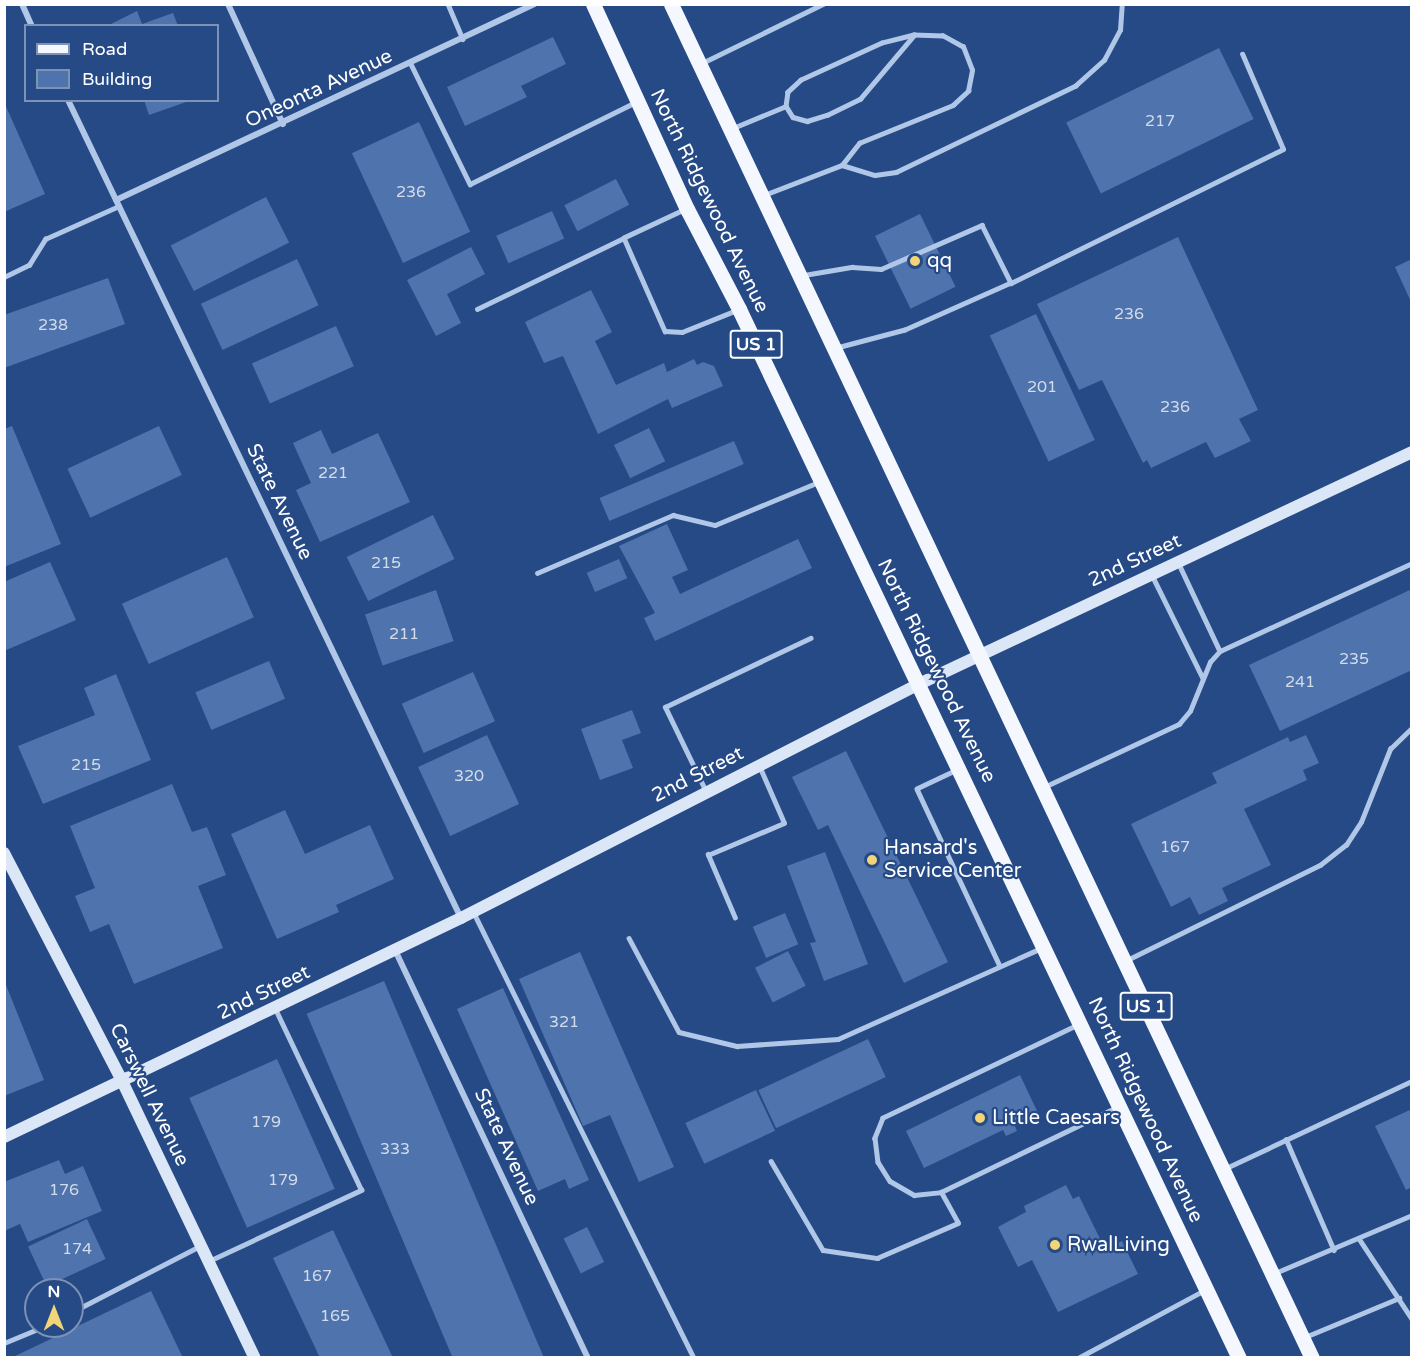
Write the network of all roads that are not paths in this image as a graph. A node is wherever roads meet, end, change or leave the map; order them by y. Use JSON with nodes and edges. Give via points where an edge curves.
{"nodes":[{"id":1,"x":22,"y":4,"type":"edge"},
{"id":2,"x":228,"y":4,"type":"edge"},
{"id":3,"x":448,"y":4,"type":"edge"},
{"id":4,"x":534,"y":4,"type":"edge"},
{"id":5,"x":592,"y":4,"type":"edge"},
{"id":6,"x":671,"y":4,"type":"edge"},
{"id":7,"x":823,"y":4,"type":"edge"},
{"id":8,"x":1122,"y":4,"type":"edge"},
{"id":9,"x":522,"y":7,"type":"edge"},
{"id":10,"x":31,"y":24,"type":"edge"},
{"id":11,"x":914,"y":35,"type":"junction"},
{"id":12,"x":463,"y":39,"type":"junction"},
{"id":13,"x":1242,"y":54,"type":"dead end"},
{"id":14,"x":411,"y":64,"type":"junction"},
{"id":15,"x":699,"y":64,"type":"junction"},
{"id":16,"x":69,"y":102,"type":"edge"},
{"id":17,"x":637,"y":102,"type":"junction"},
{"id":18,"x":786,"y":106,"type":"junction"},
{"id":19,"x":283,"y":124,"type":"junction"},
{"id":20,"x":730,"y":130,"type":"junction"},
{"id":21,"x":842,"y":165,"type":"junction"},
{"id":22,"x":762,"y":196,"type":"junction"},
{"id":23,"x":117,"y":203,"type":"junction"},
{"id":24,"x":687,"y":208,"type":"junction"},
{"id":25,"x":624,"y":238,"type":"junction"},
{"id":26,"x":800,"y":276,"type":"junction"},
{"id":27,"x":4,"y":277,"type":"edge"},
{"id":28,"x":1011,"y":284,"type":"junction"},
{"id":29,"x":477,"y":309,"type":"dead end"},
{"id":30,"x":739,"y":309,"type":"junction"},
{"id":31,"x":835,"y":349,"type":"junction"},
{"id":32,"x":1412,"y":452,"type":"edge"},
{"id":33,"x":822,"y":481,"type":"junction"},
{"id":34,"x":1179,"y":562,"type":"junction"},
{"id":35,"x":1412,"y":563,"type":"edge"},
{"id":36,"x":537,"y":573,"type":"dead end"},
{"id":37,"x":1152,"y":574,"type":"junction"},
{"id":38,"x":810,"y":638,"type":"dead end"},
{"id":39,"x":1220,"y":651,"type":"junction"},
{"id":40,"x":980,"y":655,"type":"junction"},
{"id":41,"x":1203,"y":678,"type":"junction"},
{"id":42,"x":919,"y":684,"type":"junction"},
{"id":43,"x":1412,"y":728,"type":"edge"},
{"id":44,"x":759,"y":765,"type":"junction"},
{"id":45,"x":960,"y":769,"type":"junction"},
{"id":46,"x":1042,"y":787,"type":"junction"},
{"id":47,"x":706,"y":792,"type":"junction"},
{"id":48,"x":4,"y":853,"type":"edge"},
{"id":49,"x":473,"y":911,"type":"junction"},
{"id":50,"x":461,"y":918,"type":"junction"},
{"id":51,"x":735,"y":918,"type":"dead end"},
{"id":52,"x":629,"y":938,"type":"dead end"},
{"id":53,"x":1044,"y":947,"type":"junction"},
{"id":54,"x":395,"y":950,"type":"junction"},
{"id":55,"x":1124,"y":961,"type":"junction"},
{"id":56,"x":1000,"y":966,"type":"junction"},
{"id":57,"x":275,"y":1009,"type":"junction"},
{"id":58,"x":1081,"y":1024,"type":"junction"},
{"id":59,"x":1412,"y":1081,"type":"edge"},
{"id":60,"x":123,"y":1083,"type":"junction"},
{"id":61,"x":1120,"y":1106,"type":"junction"},
{"id":62,"x":4,"y":1137,"type":"edge"},
{"id":63,"x":1286,"y":1139,"type":"junction"},
{"id":64,"x":771,"y":1161,"type":"dead end"},
{"id":65,"x":1223,"y":1169,"type":"junction"},
{"id":66,"x":941,"y":1192,"type":"junction"},
{"id":67,"x":1412,"y":1215,"type":"edge"},
{"id":68,"x":1360,"y":1239,"type":"junction"},
{"id":69,"x":201,"y":1245,"type":"junction"},
{"id":70,"x":1334,"y":1250,"type":"junction"},
{"id":71,"x":209,"y":1262,"type":"junction"},
{"id":72,"x":1272,"y":1274,"type":"junction"},
{"id":73,"x":1207,"y":1289,"type":"junction"},
{"id":74,"x":1399,"y":1298,"type":"junction"},
{"id":75,"x":84,"y":1306,"type":"edge"},
{"id":76,"x":1412,"y":1319,"type":"edge"},
{"id":77,"x":24,"y":1335,"type":"edge"},
{"id":78,"x":1303,"y":1338,"type":"junction"},
{"id":79,"x":4,"y":1343,"type":"edge"},
{"id":80,"x":255,"y":1358,"type":"edge"},
{"id":81,"x":588,"y":1358,"type":"edge"},
{"id":82,"x":693,"y":1358,"type":"edge"},
{"id":83,"x":1078,"y":1358,"type":"edge"},
{"id":84,"x":1239,"y":1358,"type":"edge"},
{"id":85,"x":1312,"y":1358,"type":"edge"}],
"edges":[{"from":1,"to":10,"type":"street"},
{"from":2,"to":19,"type":"street"},
{"from":3,"to":12,"type":"lane"},
{"from":4,"to":9,"type":"street","name":"Oneonta Avenue"},
{"from":5,"to":17,"type":"main road","name":"North Ridgewood Avenue","number":"US 1"},
{"from":6,"to":15,"type":"main road","number":"US 1"},
{"from":7,"to":15,"type":"lane"},
{"from":8,"to":21,"type":"lane","via":[[1120,30],[1104,60],[1075,86],[896,172],[875,175]]},
{"from":9,"to":12,"type":"street","name":"Oneonta Avenue"},
{"from":11,"to":18,"type":"lane","via":[[882,43],[801,80],[788,92]]},
{"from":11,"to":18,"type":"lane","via":[[860,99],[807,121],[793,117]]},
{"from":11,"to":21,"type":"lane","via":[[944,36],[963,47],[972,70],[968,91],[953,105],[859,143]]},
{"from":12,"to":14,"type":"street","name":"Oneonta Avenue"},
{"from":13,"to":28,"type":"lane","via":[[1283,149]]},
{"from":14,"to":17,"type":"lane","via":[[470,184]]},
{"from":14,"to":19,"type":"street","name":"Oneonta Avenue"},
{"from":15,"to":20,"type":"main road","number":"US 1"},
{"from":16,"to":23,"type":"street","name":"State Avenue"},
{"from":17,"to":24,"type":"main road","name":"North Ridgewood Avenue","number":"US 1"},
{"from":18,"to":20,"type":"lane"},
{"from":19,"to":23,"type":"street","name":"Oneonta Avenue"},
{"from":20,"to":22,"type":"main road","number":"US 1"},
{"from":21,"to":22,"type":"lane"},
{"from":22,"to":26,"type":"main road","number":"US 1"},
{"from":23,"to":27,"type":"lane","via":[[45,239],[29,266]]},
{"from":23,"to":50,"type":"street","name":"State Avenue"},
{"from":24,"to":25,"type":"lane"},
{"from":24,"to":30,"type":"main road","name":"North Ridgewood Avenue","number":"US 1"},
{"from":25,"to":29,"type":"lane"},
{"from":25,"to":30,"type":"lane","via":[[665,331],[682,332]]},
{"from":26,"to":28,"type":"lane","via":[[852,267],[881,269],[982,225]]},
{"from":26,"to":31,"type":"main road","number":"US 1"},
{"from":28,"to":31,"type":"lane","via":[[905,330]]},
{"from":30,"to":33,"type":"main road","name":"North Ridgewood Avenue","number":"US 1"},
{"from":31,"to":40,"type":"main road","number":"US 1"},
{"from":32,"to":34,"type":"street","name":"2nd Street"},
{"from":33,"to":36,"type":"lane","via":[[715,525],[673,515]]},
{"from":33,"to":42,"type":"main road","name":"North Ridgewood Avenue","number":"US 1"},
{"from":34,"to":37,"type":"street","name":"2nd Street"},
{"from":34,"to":39,"type":"lane"},
{"from":35,"to":39,"type":"lane"},
{"from":37,"to":40,"type":"street","name":"2nd Street"},
{"from":37,"to":41,"type":"lane"},
{"from":38,"to":47,"type":"lane","via":[[665,707]]},
{"from":39,"to":41,"type":"lane"},
{"from":40,"to":42,"type":"street","name":"2nd Street"},
{"from":40,"to":46,"type":"main road","number":"US 1"},
{"from":41,"to":46,"type":"lane","via":[[1190,711],[1179,724]]},
{"from":42,"to":44,"type":"street","name":"2nd Street"},
{"from":42,"to":45,"type":"main road","name":"North Ridgewood Avenue","number":"US 1"},
{"from":43,"to":55,"type":"lane","via":[[1390,749],[1361,822],[1346,845],[1320,865]]},
{"from":44,"to":47,"type":"street","name":"2nd Street"},
{"from":44,"to":51,"type":"lane","via":[[784,823],[708,855]]},
{"from":45,"to":53,"type":"main road","name":"North Ridgewood Avenue","number":"US 1"},
{"from":45,"to":56,"type":"lane","via":[[917,789]]},
{"from":46,"to":55,"type":"main road","number":"US 1"},
{"from":47,"to":49,"type":"street","name":"2nd Street"},
{"from":48,"to":60,"type":"street","name":"Carswell Avenue"},
{"from":49,"to":50,"type":"street","name":"2nd Street"},
{"from":49,"to":82,"type":"lane"},
{"from":50,"to":54,"type":"street","name":"2nd Street"},
{"from":52,"to":56,"type":"lane","via":[[679,1032],[736,1046],[838,1039]]},
{"from":53,"to":56,"type":"lane"},
{"from":53,"to":58,"type":"main road","name":"North Ridgewood Avenue","number":"US 1"},
{"from":54,"to":57,"type":"street","name":"2nd Street"},
{"from":54,"to":81,"type":"street","name":"State Avenue"},
{"from":55,"to":65,"type":"main road","number":"US 1"},
{"from":57,"to":60,"type":"street","name":"2nd Street"},
{"from":57,"to":71,"type":"lane","via":[[361,1190]]},
{"from":58,"to":61,"type":"main road","name":"North Ridgewood Avenue","number":"US 1"},
{"from":58,"to":66,"type":"lane","via":[[883,1118],[875,1138],[878,1162],[890,1181],[914,1195]]},
{"from":59,"to":63,"type":"lane"},
{"from":60,"to":62,"type":"street","name":"2nd Street"},
{"from":60,"to":69,"type":"street","name":"Carswell Avenue"},
{"from":61,"to":66,"type":"lane"},
{"from":61,"to":73,"type":"main road","name":"North Ridgewood Avenue","number":"US 1"},
{"from":63,"to":65,"type":"lane"},
{"from":63,"to":70,"type":"lane"},
{"from":64,"to":66,"type":"lane","via":[[823,1250],[877,1258],[958,1223]]},
{"from":65,"to":72,"type":"main road","number":"US 1"},
{"from":67,"to":68,"type":"lane"},
{"from":68,"to":70,"type":"lane"},
{"from":68,"to":74,"type":"lane"},
{"from":69,"to":71,"type":"street","name":"Carswell Avenue"},
{"from":69,"to":75,"type":"lane"},
{"from":70,"to":72,"type":"lane"},
{"from":71,"to":80,"type":"street","name":"Carswell Avenue"},
{"from":72,"to":78,"type":"main road","number":"US 1"},
{"from":73,"to":83,"type":"lane"},
{"from":73,"to":84,"type":"main road","name":"North Ridgewood Avenue","number":"US 1"},
{"from":74,"to":76,"type":"lane"},
{"from":74,"to":78,"type":"lane"},
{"from":77,"to":79,"type":"lane"},
{"from":78,"to":85,"type":"main road","number":"US 1"}]}
